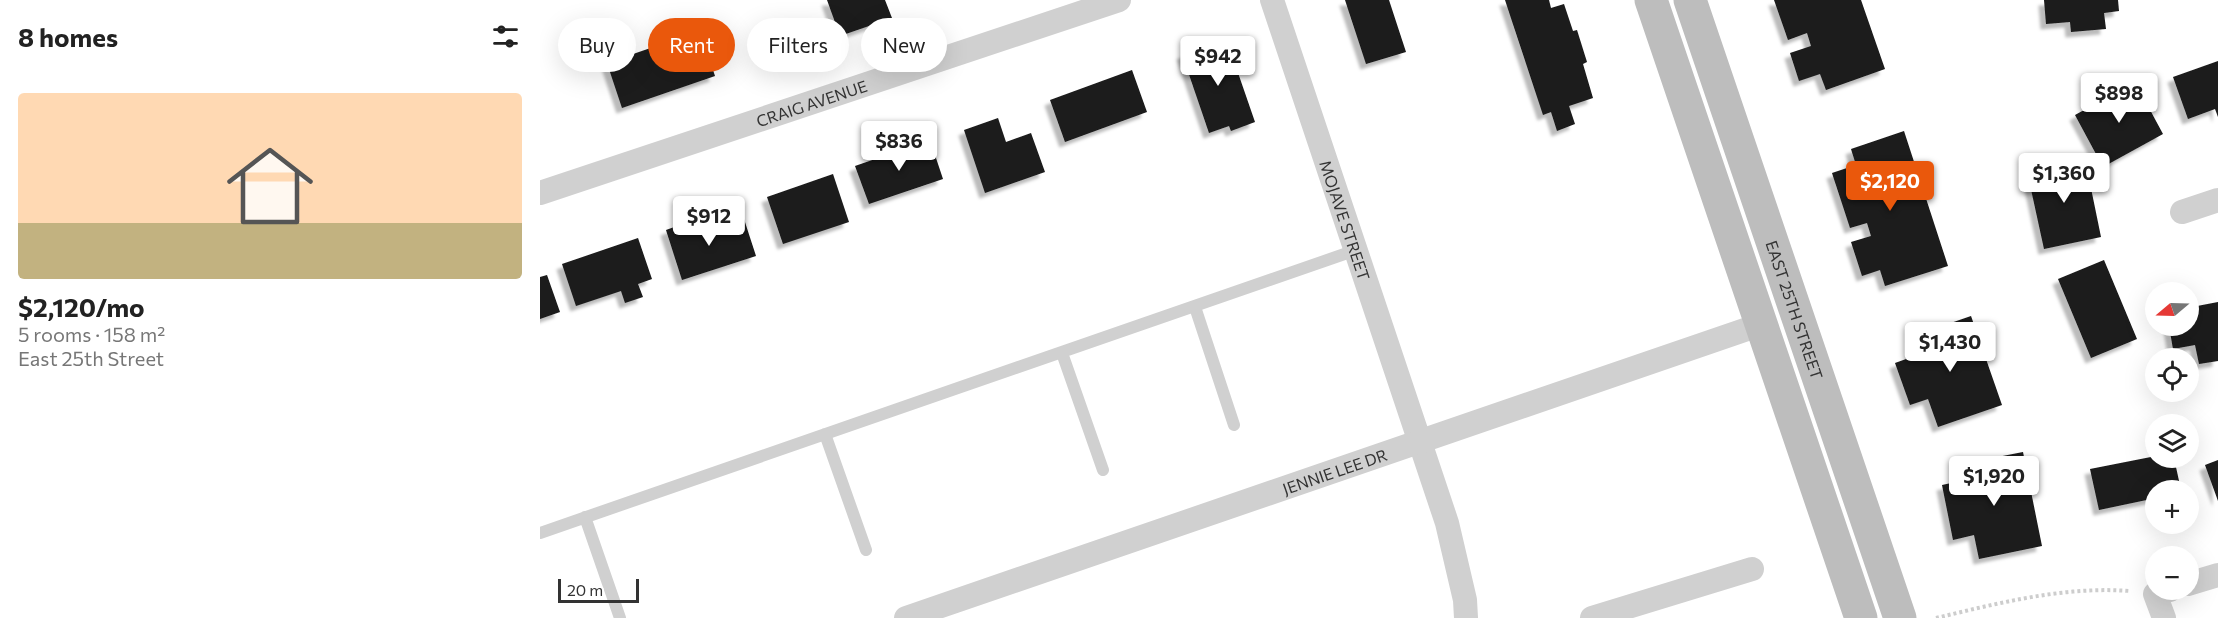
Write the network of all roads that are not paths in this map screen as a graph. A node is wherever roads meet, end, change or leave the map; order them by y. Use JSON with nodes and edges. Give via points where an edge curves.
{"nodes":[{"id":1,"x":1119,"y":0,"type":"edge"},
{"id":2,"x":1272,"y":0,"type":"edge"},
{"id":3,"x":1651,"y":0,"type":"edge"},
{"id":4,"x":1690,"y":0,"type":"edge"},
{"id":5,"x":540,"y":193,"type":"edge"},
{"id":6,"x":2218,"y":200,"type":"edge"},
{"id":7,"x":2182,"y":212,"type":"dead end"},
{"id":8,"x":1356,"y":250,"type":"junction"},
{"id":9,"x":1195,"y":307,"type":"junction"},
{"id":10,"x":1762,"y":324,"type":"junction"},
{"id":11,"x":1062,"y":353,"type":"junction"},
{"id":12,"x":1234,"y":425,"type":"dead end"},
{"id":13,"x":825,"y":434,"type":"junction"},
{"id":14,"x":1420,"y":441,"type":"junction"},
{"id":15,"x":1103,"y":470,"type":"dead end"},
{"id":16,"x":585,"y":517,"type":"junction"},
{"id":17,"x":540,"y":533,"type":"edge"},
{"id":18,"x":866,"y":550,"type":"dead end"},
{"id":19,"x":1752,"y":569,"type":"dead end"},
{"id":20,"x":2218,"y":575,"type":"edge"},
{"id":21,"x":2199,"y":581,"type":"edge"},
{"id":22,"x":2163,"y":600,"type":"edge"},
{"id":23,"x":1608,"y":616,"type":"edge"},
{"id":24,"x":620,"y":618,"type":"edge"},
{"id":25,"x":906,"y":618,"type":"edge"},
{"id":26,"x":1466,"y":618,"type":"edge"},
{"id":27,"x":1861,"y":618,"type":"edge"},
{"id":28,"x":1900,"y":618,"type":"edge"},
{"id":29,"x":2163,"y":618,"type":"edge"}],
"edges":[{"from":1,"to":5,"type":"street","name":"CRAIG AVENUE"},
{"from":2,"to":8,"type":"street","name":"MOJAVE STREET"},
{"from":3,"to":10,"type":"street"},
{"from":4,"to":28,"type":"street","name":"EAST 25TH STREET"},
{"from":6,"to":7,"type":"street"},
{"from":8,"to":9,"type":"lane"},
{"from":8,"to":14,"type":"street","name":"MOJAVE STREET"},
{"from":9,"to":11,"type":"lane"},
{"from":9,"to":12,"type":"lane"},
{"from":10,"to":14,"type":"street","name":"JENNIE LEE DR"},
{"from":10,"to":27,"type":"street"},
{"from":11,"to":13,"type":"lane"},
{"from":11,"to":15,"type":"lane"},
{"from":13,"to":16,"type":"lane"},
{"from":13,"to":18,"type":"lane"},
{"from":14,"to":25,"type":"street","name":"JENNIE LEE DR"},
{"from":14,"to":26,"type":"street","name":"MOJAVE STREET","via":[[1447,523]]},
{"from":16,"to":17,"type":"lane"},
{"from":16,"to":24,"type":"lane"},
{"from":19,"to":23,"type":"street"},
{"from":20,"to":21,"type":"street"},
{"from":22,"to":29,"type":"street"}]}
